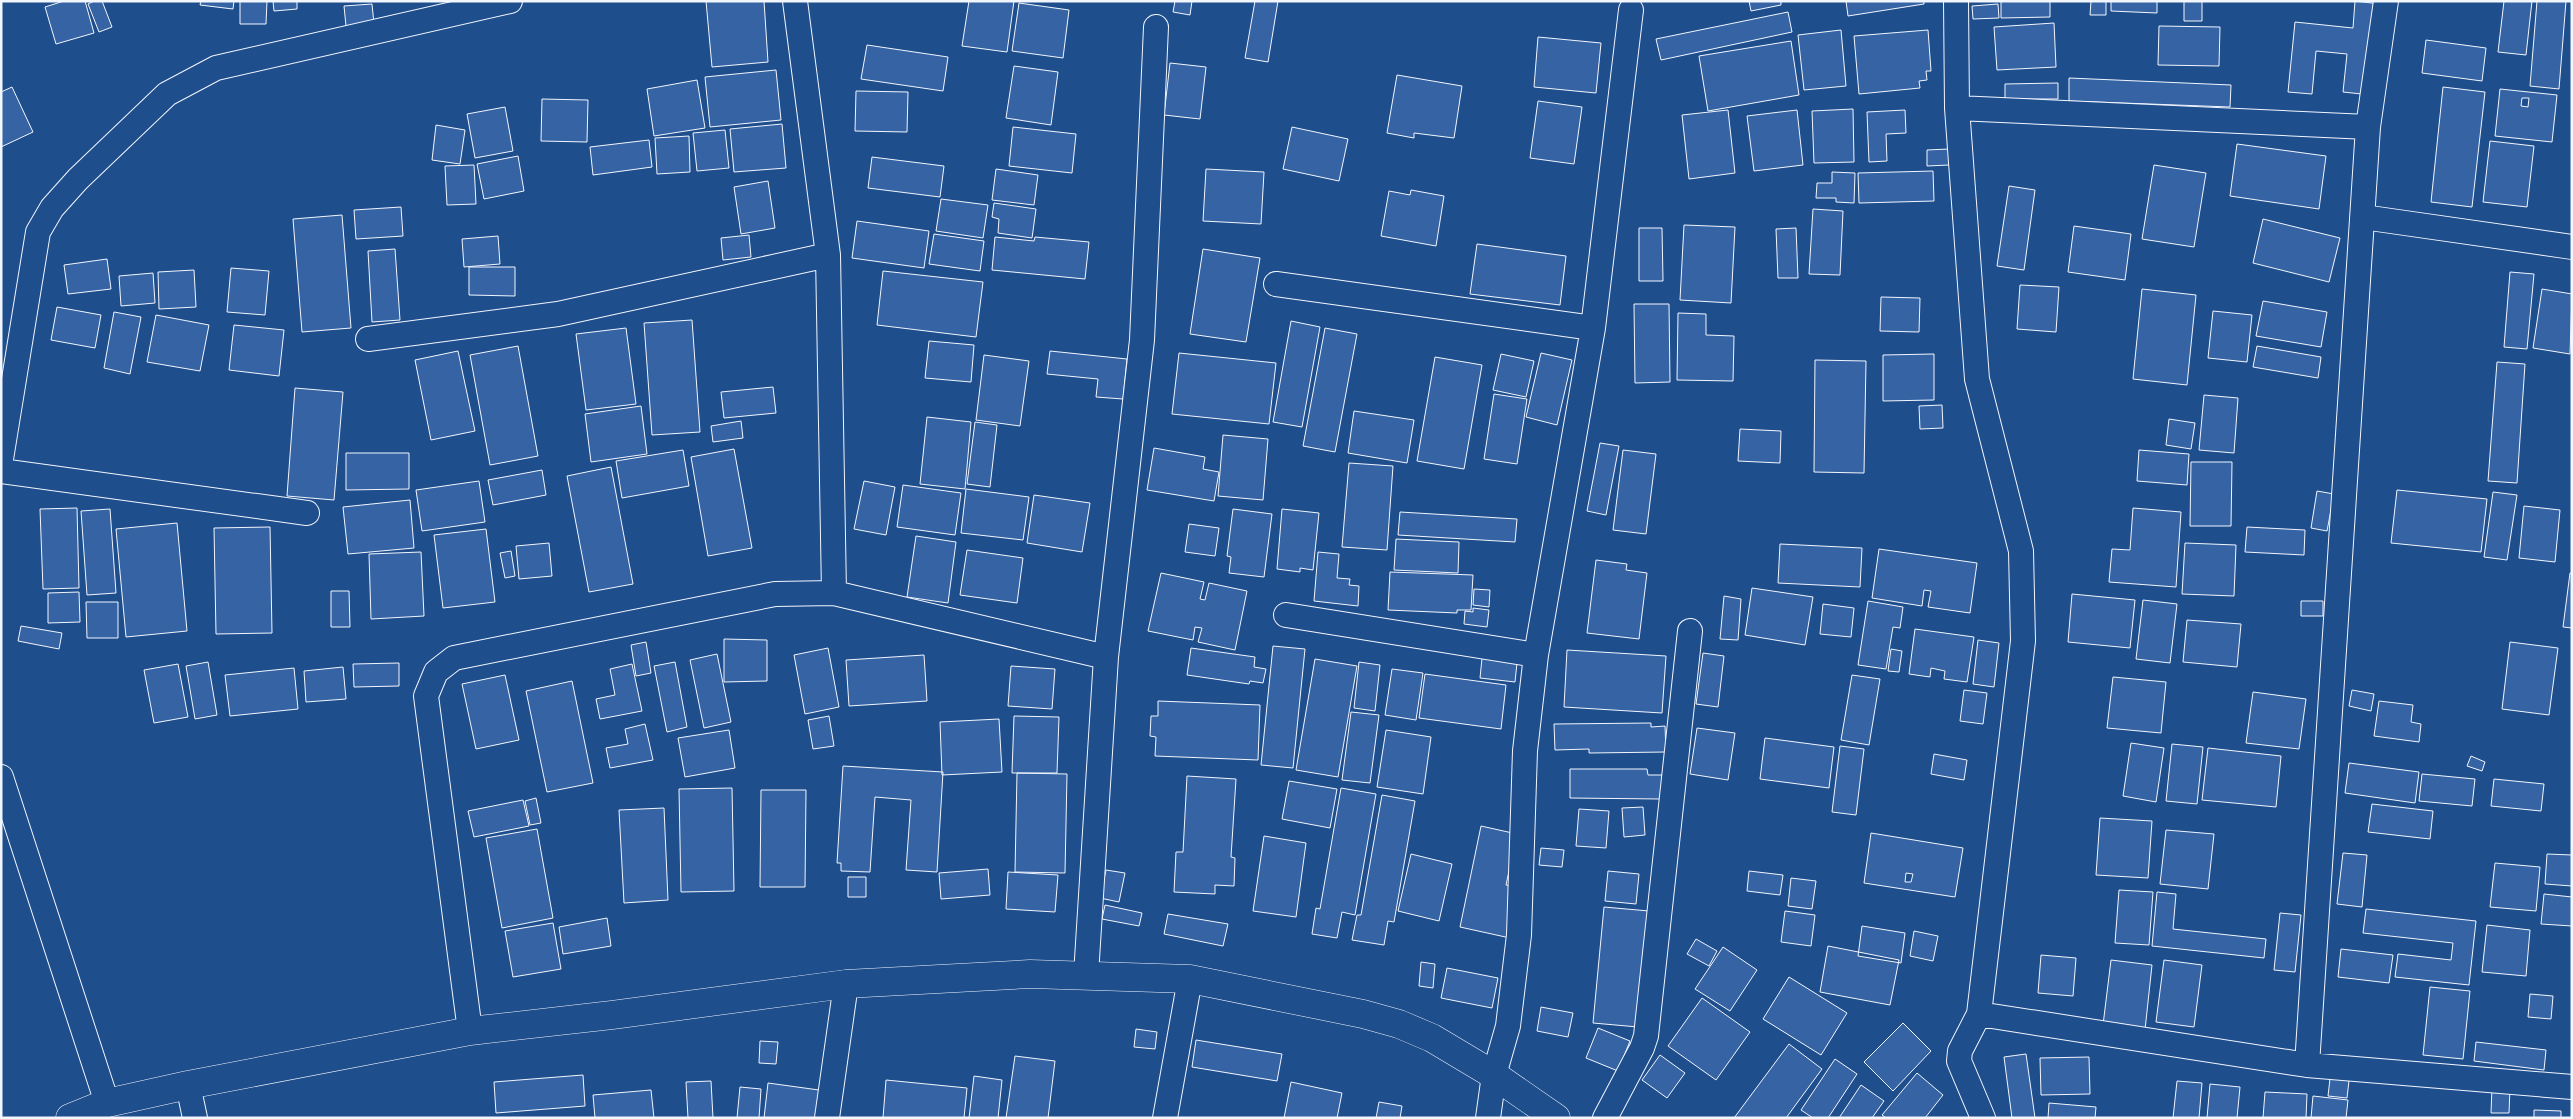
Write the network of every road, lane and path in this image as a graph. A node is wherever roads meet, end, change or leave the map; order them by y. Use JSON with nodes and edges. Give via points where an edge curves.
{"nodes":[{"id":1,"x":510,"y":1,"type":"edge"},
{"id":2,"x":795,"y":1,"type":"edge"},
{"id":3,"x":1956,"y":1,"type":"edge"},
{"id":4,"x":2386,"y":1,"type":"edge"},
{"id":5,"x":1631,"y":10,"type":"dead end"},
{"id":6,"x":1156,"y":27,"type":"dead end"},
{"id":7,"x":1957,"y":108,"type":"junction"},
{"id":8,"x":2368,"y":127,"type":"junction"},
{"id":9,"x":2363,"y":216,"type":"junction"},
{"id":10,"x":2572,"y":247,"type":"edge"},
{"id":11,"x":828,"y":255,"type":"junction"},
{"id":12,"x":1276,"y":284,"type":"dead end"},
{"id":13,"x":1593,"y":328,"type":"junction"},
{"id":14,"x":368,"y":339,"type":"dead end"},
{"id":15,"x":1,"y":459,"type":"edge"},
{"id":16,"x":1,"y":471,"type":"edge"},
{"id":17,"x":308,"y":513,"type":"dead end"},
{"id":18,"x":834,"y":593,"type":"junction"},
{"id":19,"x":1286,"y":615,"type":"dead end"},
{"id":20,"x":1690,"y":631,"type":"dead end"},
{"id":21,"x":1536,"y":655,"type":"junction"},
{"id":22,"x":1106,"y":657,"type":"junction"},
{"id":23,"x":1,"y":777,"type":"edge"},
{"id":24,"x":1086,"y":974,"type":"junction"},
{"id":25,"x":1190,"y":979,"type":"junction"},
{"id":26,"x":846,"y":984,"type":"junction"},
{"id":27,"x":1979,"y":1014,"type":"junction"},
{"id":28,"x":470,"y":1031,"type":"junction"},
{"id":29,"x":2307,"y":1065,"type":"junction"},
{"id":30,"x":1494,"y":1075,"type":"junction"},
{"id":31,"x":188,"y":1085,"type":"junction"},
{"id":32,"x":2572,"y":1087,"type":"edge"},
{"id":33,"x":107,"y":1103,"type":"junction"},
{"id":34,"x":70,"y":1118,"type":"edge"},
{"id":35,"x":195,"y":1118,"type":"edge"},
{"id":36,"x":827,"y":1118,"type":"edge"},
{"id":37,"x":1165,"y":1118,"type":"edge"},
{"id":38,"x":1488,"y":1118,"type":"edge"},
{"id":39,"x":1556,"y":1118,"type":"edge"},
{"id":40,"x":1605,"y":1118,"type":"edge"},
{"id":41,"x":1983,"y":1118,"type":"edge"}],
"edges":[{"from":1,"to":15,"type":"street","via":[[216,68],[166,94],[78,179],[52,208],[38,232]]},
{"from":2,"to":11,"type":"street"},
{"from":3,"to":7,"type":"street"},
{"from":4,"to":8,"type":"street"},
{"from":5,"to":13,"type":"street"},
{"from":6,"to":22,"type":"street","via":[[1142,340]]},
{"from":7,"to":8,"type":"street"},
{"from":7,"to":27,"type":"street","via":[[1977,379],[2022,560],[2023,642]]},
{"from":8,"to":9,"type":"street"},
{"from":9,"to":10,"type":"street"},
{"from":9,"to":29,"type":"street"},
{"from":11,"to":14,"type":"street","via":[[558,314]]},
{"from":11,"to":18,"type":"street"},
{"from":12,"to":13,"type":"street"},
{"from":13,"to":21,"type":"street"},
{"from":16,"to":17,"type":"street"},
{"from":18,"to":22,"type":"street"},
{"from":18,"to":28,"type":"street","via":[[775,594],[454,658],[436,672],[426,696]]},
{"from":19,"to":21,"type":"street"},
{"from":20,"to":40,"type":"street","via":[[1646,1036]]},
{"from":21,"to":30,"type":"street","via":[[1525,751],[1519,935],[1508,1026]]},
{"from":22,"to":24,"type":"street"},
{"from":23,"to":33,"type":"street"},
{"from":24,"to":25,"type":"street"},
{"from":24,"to":26,"type":"street"},
{"from":25,"to":30,"type":"street","via":[[1399,1024],[1432,1038]]},
{"from":25,"to":37,"type":"street"},
{"from":26,"to":28,"type":"street"},
{"from":26,"to":36,"type":"street"},
{"from":27,"to":29,"type":"street"},
{"from":27,"to":41,"type":"street","via":[[1960,1051],[1959,1060]]},
{"from":28,"to":31,"type":"street"},
{"from":29,"to":32,"type":"street"},
{"from":30,"to":38,"type":"street"},
{"from":30,"to":39,"type":"street"},
{"from":31,"to":33,"type":"street"},
{"from":31,"to":35,"type":"street"},
{"from":33,"to":34,"type":"street"}]}
